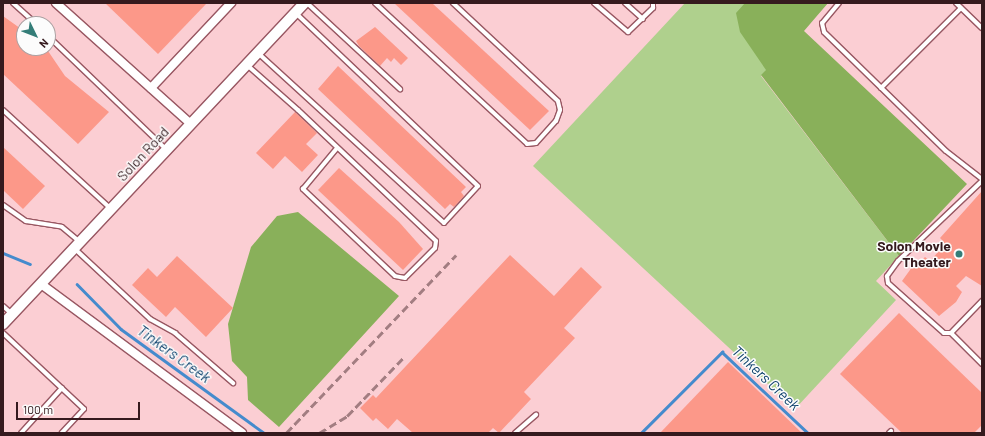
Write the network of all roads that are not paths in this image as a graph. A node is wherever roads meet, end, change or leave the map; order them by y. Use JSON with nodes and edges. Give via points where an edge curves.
{"nodes":[{"id":1,"x":13,"y":3,"type":"edge"},
{"id":2,"x":56,"y":3,"type":"edge"},
{"id":3,"x":232,"y":3,"type":"edge"},
{"id":4,"x":304,"y":3,"type":"edge"},
{"id":5,"x":374,"y":3,"type":"edge"},
{"id":6,"x":453,"y":3,"type":"edge"},
{"id":7,"x":594,"y":3,"type":"edge"},
{"id":8,"x":625,"y":3,"type":"edge"},
{"id":9,"x":653,"y":3,"type":"edge"},
{"id":10,"x":839,"y":3,"type":"edge"},
{"id":11,"x":956,"y":3,"type":"edge"},
{"id":12,"x":961,"y":8,"type":"junction"},
{"id":13,"x":295,"y":12,"type":"junction"},
{"id":14,"x":27,"y":16,"type":"edge"},
{"id":15,"x":643,"y":19,"type":"junction"},
{"id":16,"x":982,"y":28,"type":"edge"},
{"id":17,"x":56,"y":44,"type":"edge"},
{"id":18,"x":258,"y":53,"type":"junction"},
{"id":19,"x":246,"y":65,"type":"junction"},
{"id":20,"x":151,"y":88,"type":"junction"},
{"id":21,"x":400,"y":88,"type":"dead end"},
{"id":22,"x":881,"y":88,"type":"junction"},
{"id":23,"x":3,"y":110,"type":"edge"},
{"id":24,"x":191,"y":124,"type":"junction"},
{"id":25,"x":337,"y":148,"type":"junction"},
{"id":26,"x":167,"y":149,"type":"junction"},
{"id":27,"x":982,"y":180,"type":"edge"},
{"id":28,"x":3,"y":205,"type":"edge"},
{"id":29,"x":111,"y":209,"type":"junction"},
{"id":30,"x":77,"y":245,"type":"junction"},
{"id":31,"x":41,"y":284,"type":"junction"},
{"id":32,"x":982,"y":301,"type":"edge"},
{"id":33,"x":3,"y":306,"type":"edge"},
{"id":34,"x":12,"y":314,"type":"junction"},
{"id":35,"x":3,"y":324,"type":"edge"},
{"id":36,"x":3,"y":333,"type":"edge"},
{"id":37,"x":950,"y":333,"type":"junction"},
{"id":38,"x":982,"y":364,"type":"edge"},
{"id":39,"x":233,"y":383,"type":"dead end"},
{"id":40,"x":62,"y":388,"type":"junction"},
{"id":41,"x":536,"y":415,"type":"dead end"},
{"id":42,"x":21,"y":433,"type":"edge"},
{"id":43,"x":62,"y":433,"type":"edge"},
{"id":44,"x":242,"y":433,"type":"edge"},
{"id":45,"x":515,"y":433,"type":"edge"}],
"edges":[{"from":1,"to":14,"type":"lane"},
{"from":2,"to":20,"type":"street"},
{"from":3,"to":20,"type":"street"},
{"from":4,"to":13,"type":"street","name":"Solon Road"},
{"from":4,"to":21,"type":"lane"},
{"from":5,"to":6,"type":"lane","via":[[527,144],[536,143],[556,121],[560,110],[558,101]]},
{"from":7,"to":15,"type":"lane","via":[[625,31],[632,30]]},
{"from":8,"to":15,"type":"lane"},
{"from":9,"to":15,"type":"lane"},
{"from":10,"to":22,"type":"lane","via":[[822,24],[824,32]]},
{"from":11,"to":12,"type":"lane"},
{"from":12,"to":16,"type":"lane"},
{"from":12,"to":22,"type":"lane"},
{"from":13,"to":18,"type":"street","name":"Solon Road"},
{"from":13,"to":18,"type":"lane","via":[[478,186],[444,223]]},
{"from":17,"to":26,"type":"lane"},
{"from":18,"to":19,"type":"street","name":"Solon Road"},
{"from":19,"to":24,"type":"street","name":"Solon Road"},
{"from":19,"to":25,"type":"lane"},
{"from":20,"to":24,"type":"street"},
{"from":22,"to":27,"type":"lane","via":[[946,151]]},
{"from":23,"to":29,"type":"lane"},
{"from":24,"to":26,"type":"street","name":"Solon Road"},
{"from":25,"to":25,"type":"lane","via":[[436,241],[435,248],[404,278],[395,276],[303,189]]},
{"from":26,"to":29,"type":"street","name":"Solon Road"},
{"from":27,"to":37,"type":"lane","via":[[898,261],[887,276],[888,283],[927,321]]},
{"from":28,"to":30,"type":"lane","via":[[26,221],[62,227]]},
{"from":29,"to":30,"type":"street","name":"Solon Road"},
{"from":30,"to":31,"type":"street","name":"Solon Road"},
{"from":30,"to":39,"type":"lane","via":[[150,319],[175,333]]},
{"from":31,"to":34,"type":"street","name":"Solon Road"},
{"from":31,"to":44,"type":"street"},
{"from":32,"to":37,"type":"lane"},
{"from":33,"to":34,"type":"lane"},
{"from":34,"to":35,"type":"street","name":"Solon Road"},
{"from":36,"to":40,"type":"lane"},
{"from":37,"to":38,"type":"lane"},
{"from":40,"to":42,"type":"lane"},
{"from":40,"to":43,"type":"lane","via":[[84,409]]},
{"from":41,"to":45,"type":"lane"}]}
